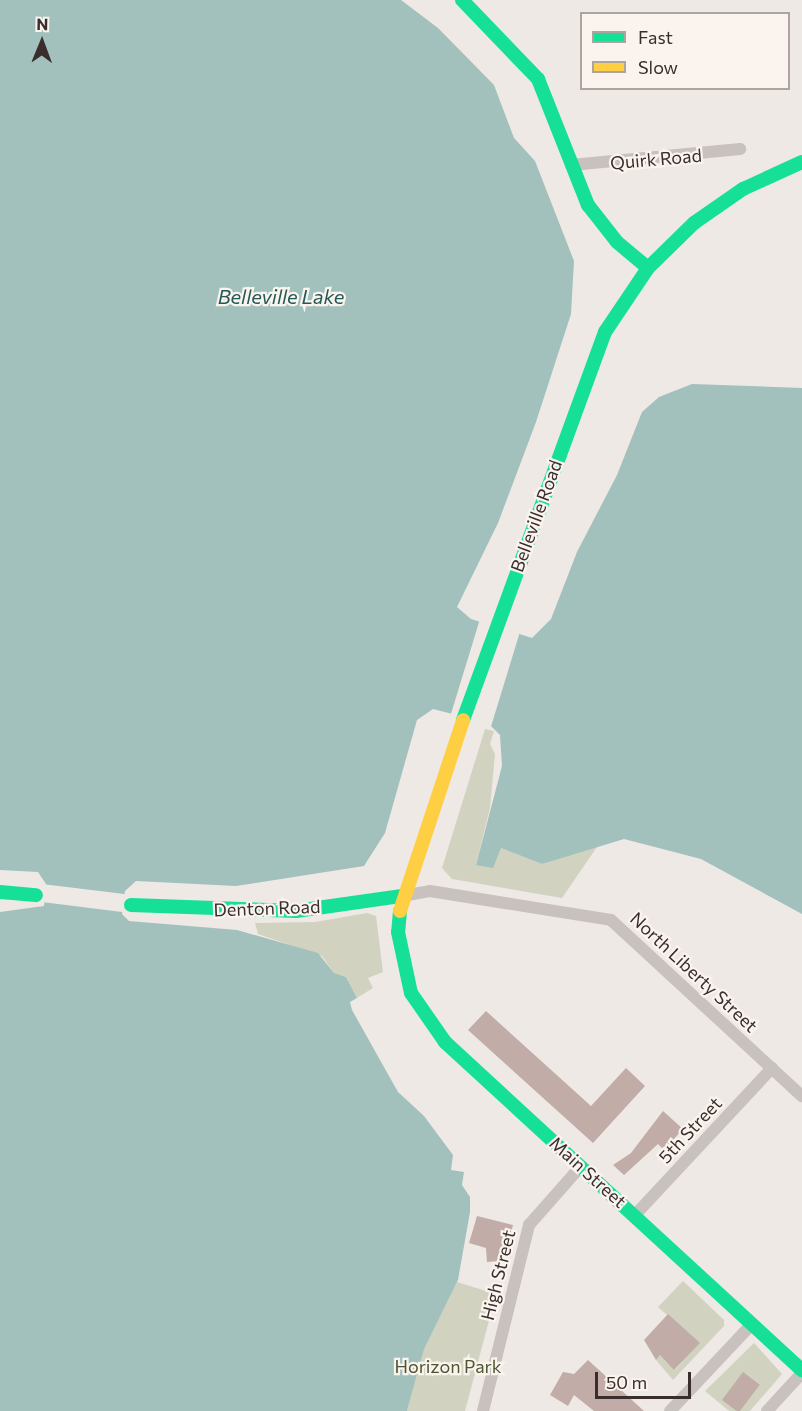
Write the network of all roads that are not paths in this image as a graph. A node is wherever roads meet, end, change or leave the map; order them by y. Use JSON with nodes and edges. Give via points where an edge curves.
{"nodes":[{"id":1,"x":462,"y":0,"type":"edge"},
{"id":2,"x":740,"y":149,"type":"dead end"},
{"id":3,"x":802,"y":162,"type":"edge"},
{"id":4,"x":571,"y":165,"type":"junction"},
{"id":5,"x":648,"y":268,"type":"junction"},
{"id":6,"x":0,"y":892,"type":"edge"},
{"id":7,"x":36,"y":895,"type":"dead end"},
{"id":8,"x":402,"y":896,"type":"junction"},
{"id":9,"x":131,"y":904,"type":"dead end"},
{"id":10,"x":400,"y":956,"type":"joint"},
{"id":11,"x":771,"y":1068,"type":"junction"},
{"id":12,"x":802,"y":1096,"type":"edge"},
{"id":13,"x":581,"y":1166,"type":"junction"},
{"id":14,"x":635,"y":1215,"type":"junction"},
{"id":15,"x":752,"y":1323,"type":"junction"},
{"id":16,"x":802,"y":1371,"type":"edge"},
{"id":17,"x":483,"y":1411,"type":"edge"},
{"id":18,"x":670,"y":1411,"type":"edge"},
{"id":19,"x":767,"y":1411,"type":"edge"}],
"edges":[{"from":1,"to":4,"type":"main road","via":[[538,79]]},
{"from":2,"to":4,"type":"street","name":"Quirk Road"},
{"from":3,"to":5,"type":"main road","name":"Belleville Road","via":[[717,205]]},
{"from":4,"to":5,"type":"main road","via":[[601,225]]},
{"from":5,"to":8,"type":"main road","name":"Belleville Road","via":[[616,313],[593,358]]},
{"from":6,"to":7,"type":"main road"},
{"from":8,"to":9,"type":"main road","name":"Denton Road","via":[[296,911]]},
{"from":8,"to":10,"type":"main road","name":"Belleville Road"},
{"from":8,"to":11,"type":"street","name":"North Liberty Street","via":[[430,891],[611,920]]},
{"from":10,"to":13,"type":"main road","name":"Main Street","via":[[411,993],[435,1031]]},
{"from":11,"to":12,"type":"street","name":"North Liberty Street"},
{"from":11,"to":14,"type":"street","name":"5th Street"},
{"from":13,"to":14,"type":"main road","name":"Main Street"},
{"from":13,"to":17,"type":"street","name":"High Street","via":[[529,1225]]},
{"from":14,"to":15,"type":"main road","name":"Main Street"},
{"from":15,"to":16,"type":"main road","name":"Main Street"},
{"from":15,"to":18,"type":"street"},
{"from":16,"to":19,"type":"street"}]}
